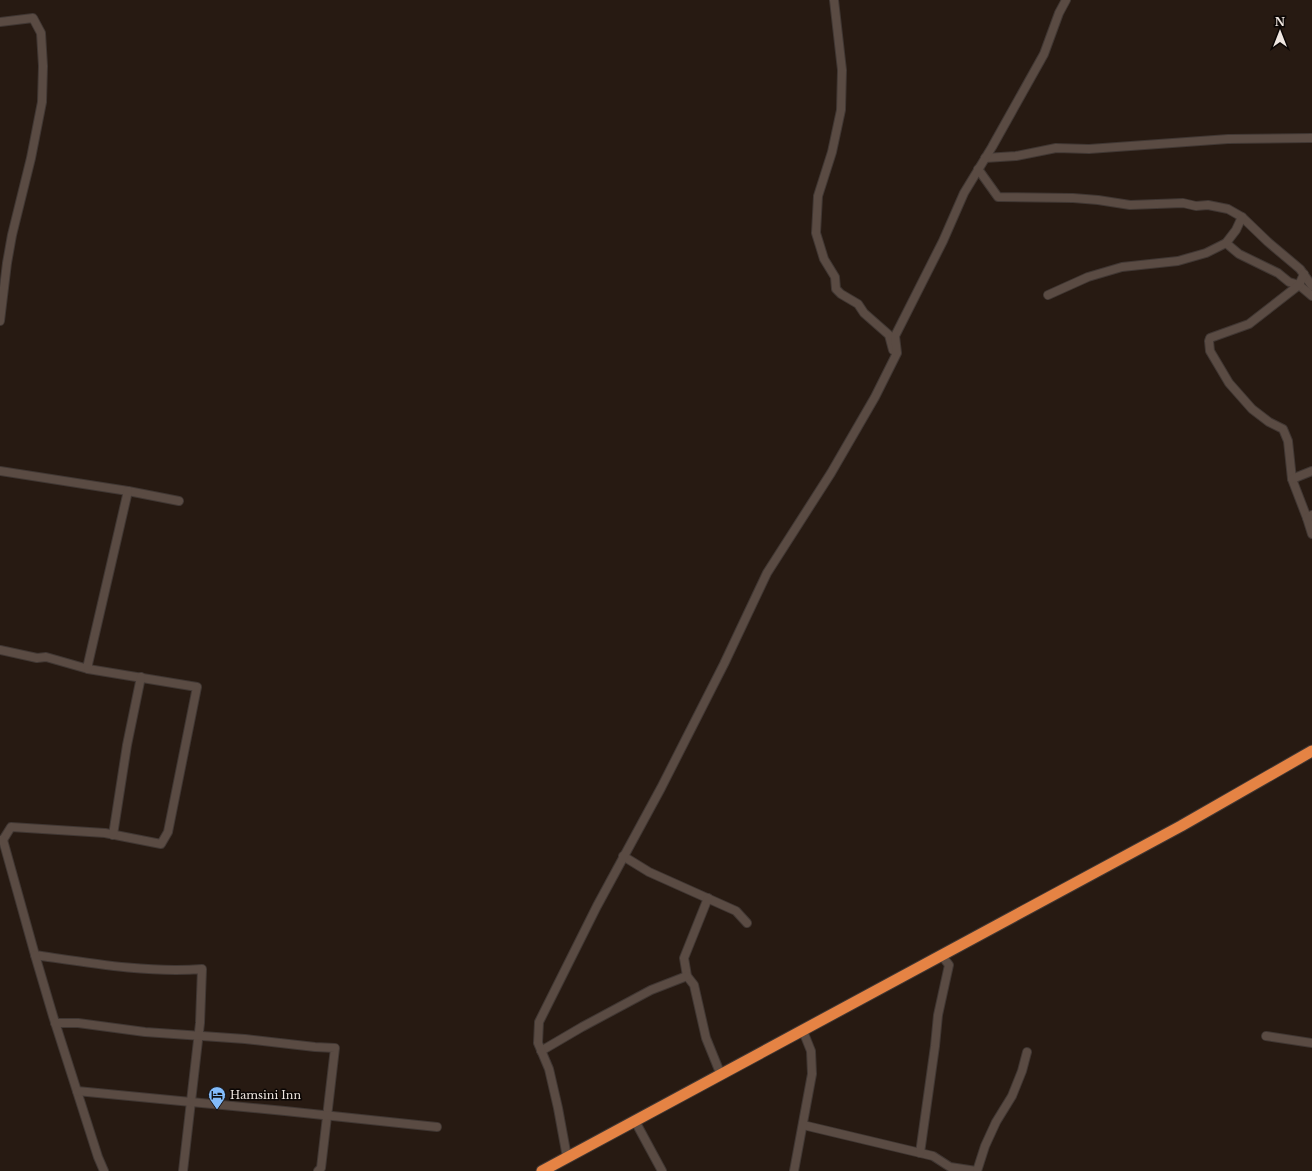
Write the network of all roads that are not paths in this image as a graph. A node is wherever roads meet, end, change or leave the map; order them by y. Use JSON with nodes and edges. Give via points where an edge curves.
{"nodes":[{"id":1,"x":834,"y":0,"type":"edge"},
{"id":2,"x":1064,"y":2,"type":"edge"},
{"id":3,"x":0,"y":22,"type":"edge"},
{"id":4,"x":1312,"y":138,"type":"edge"},
{"id":5,"x":985,"y":158,"type":"junction"},
{"id":6,"x":978,"y":169,"type":"junction"},
{"id":7,"x":1242,"y":217,"type":"junction"},
{"id":8,"x":1226,"y":243,"type":"junction"},
{"id":9,"x":1304,"y":274,"type":"junction"},
{"id":10,"x":1299,"y":285,"type":"junction"},
{"id":11,"x":1312,"y":286,"type":"edge"},
{"id":12,"x":1048,"y":295,"type":"dead end"},
{"id":13,"x":1312,"y":296,"type":"edge"},
{"id":14,"x":0,"y":321,"type":"edge"},
{"id":15,"x":895,"y":356,"type":"junction"},
{"id":16,"x":0,"y":471,"type":"edge"},
{"id":17,"x":1312,"y":471,"type":"edge"},
{"id":18,"x":1292,"y":479,"type":"junction"},
{"id":19,"x":128,"y":491,"type":"junction"},
{"id":20,"x":179,"y":501,"type":"dead end"},
{"id":21,"x":1309,"y":516,"type":"edge"},
{"id":22,"x":1312,"y":534,"type":"edge"},
{"id":23,"x":0,"y":650,"type":"edge"},
{"id":24,"x":88,"y":669,"type":"junction"},
{"id":25,"x":141,"y":677,"type":"junction"},
{"id":26,"x":1312,"y":752,"type":"edge"},
{"id":27,"x":113,"y":835,"type":"junction"},
{"id":28,"x":1,"y":840,"type":"edge"},
{"id":29,"x":623,"y":856,"type":"junction"},
{"id":30,"x":708,"y":898,"type":"junction"},
{"id":31,"x":747,"y":923,"type":"dead end"},
{"id":32,"x":35,"y":955,"type":"junction"},
{"id":33,"x":942,"y":956,"type":"junction"},
{"id":34,"x":687,"y":976,"type":"junction"},
{"id":35,"x":55,"y":1023,"type":"junction"},
{"id":36,"x":803,"y":1031,"type":"junction"},
{"id":37,"x":199,"y":1036,"type":"junction"},
{"id":38,"x":1266,"y":1036,"type":"dead end"},
{"id":39,"x":1312,"y":1043,"type":"edge"},
{"id":40,"x":542,"y":1051,"type":"junction"},
{"id":41,"x":1027,"y":1052,"type":"dead end"},
{"id":42,"x":721,"y":1075,"type":"junction"},
{"id":43,"x":77,"y":1091,"type":"junction"},
{"id":44,"x":191,"y":1102,"type":"junction"},
{"id":45,"x":327,"y":1116,"type":"junction"},
{"id":46,"x":635,"y":1121,"type":"junction"},
{"id":47,"x":803,"y":1125,"type":"junction"},
{"id":48,"x":437,"y":1127,"type":"dead end"},
{"id":49,"x":920,"y":1153,"type":"junction"},
{"id":50,"x":567,"y":1157,"type":"junction"},
{"id":51,"x":104,"y":1171,"type":"edge"},
{"id":52,"x":183,"y":1171,"type":"edge"},
{"id":53,"x":318,"y":1171,"type":"edge"},
{"id":54,"x":542,"y":1171,"type":"edge"},
{"id":55,"x":662,"y":1171,"type":"edge"},
{"id":56,"x":794,"y":1171,"type":"edge"},
{"id":57,"x":976,"y":1171,"type":"edge"}],
"edges":[{"from":1,"to":15,"type":"street","via":[[842,70],[841,110],[832,152],[818,196],[816,233],[824,259],[835,277],[836,289],[858,304],[864,313],[889,335]]},
{"from":2,"to":5,"type":"street","via":[[1044,54]]},
{"from":3,"to":14,"type":"street","via":[[33,18],[41,33],[43,66],[42,102],[12,235]]},
{"from":4,"to":5,"type":"street","via":[[1228,139],[1089,149],[1056,148],[1016,156]]},
{"from":5,"to":6,"type":"street"},
{"from":6,"to":7,"type":"street","via":[[998,196],[1079,199],[1130,205],[1208,205],[1228,209]]},
{"from":6,"to":15,"type":"street","via":[[896,336]]},
{"from":7,"to":8,"type":"street"},
{"from":7,"to":9,"type":"street"},
{"from":8,"to":10,"type":"street","via":[[1239,254]]},
{"from":8,"to":12,"type":"street","via":[[1206,253],[1178,261],[1122,267],[1088,277]]},
{"from":9,"to":10,"type":"street"},
{"from":9,"to":11,"type":"street"},
{"from":10,"to":13,"type":"street"},
{"from":10,"to":18,"type":"street","via":[[1249,324],[1210,338],[1209,341],[1210,351],[1229,383],[1252,409],[1283,429],[1288,441]]},
{"from":15,"to":29,"type":"street","via":[[875,397],[831,473],[766,573],[717,678]]},
{"from":16,"to":19,"type":"street"},
{"from":17,"to":18,"type":"street"},
{"from":18,"to":21,"type":"street"},
{"from":19,"to":20,"type":"street"},
{"from":19,"to":24,"type":"street"},
{"from":21,"to":22,"type":"street"},
{"from":23,"to":24,"type":"street","via":[[37,658],[46,657]]},
{"from":24,"to":25,"type":"street"},
{"from":25,"to":27,"type":"street"},
{"from":25,"to":27,"type":"street","via":[[197,687],[168,832],[161,844]]},
{"from":26,"to":33,"type":"highway","via":[[1182,826]]},
{"from":27,"to":28,"type":"street","via":[[11,827]]},
{"from":28,"to":32,"type":"street"},
{"from":29,"to":30,"type":"street","via":[[648,872]]},
{"from":29,"to":40,"type":"street","via":[[539,1022],[538,1043]]},
{"from":30,"to":31,"type":"street","via":[[736,910]]},
{"from":30,"to":34,"type":"street","via":[[684,958]]},
{"from":32,"to":35,"type":"street"},
{"from":32,"to":37,"type":"street","via":[[146,969],[202,969]]},
{"from":33,"to":36,"type":"highway"},
{"from":33,"to":49,"type":"street","via":[[949,966],[938,1016]]},
{"from":34,"to":40,"type":"street","via":[[651,990]]},
{"from":34,"to":42,"type":"street","via":[[694,986],[706,1038]]},
{"from":35,"to":37,"type":"street","via":[[78,1023]]},
{"from":35,"to":43,"type":"street"},
{"from":36,"to":42,"type":"highway"},
{"from":36,"to":47,"type":"street","via":[[811,1051],[812,1074]]},
{"from":37,"to":44,"type":"street"},
{"from":37,"to":45,"type":"street","via":[[335,1048]]},
{"from":38,"to":39,"type":"street"},
{"from":40,"to":50,"type":"street","via":[[549,1069]]},
{"from":41,"to":57,"type":"street","via":[[1012,1096],[996,1122]]},
{"from":42,"to":46,"type":"highway"},
{"from":43,"to":44,"type":"street"},
{"from":43,"to":51,"type":"street"},
{"from":44,"to":45,"type":"street"},
{"from":44,"to":52,"type":"street"},
{"from":45,"to":48,"type":"street"},
{"from":45,"to":53,"type":"street","via":[[321,1168]]},
{"from":46,"to":50,"type":"highway"},
{"from":46,"to":55,"type":"street"},
{"from":47,"to":49,"type":"street"},
{"from":47,"to":56,"type":"street"},
{"from":49,"to":57,"type":"street","via":[[933,1156],[950,1167]]},
{"from":50,"to":54,"type":"highway"}]}
